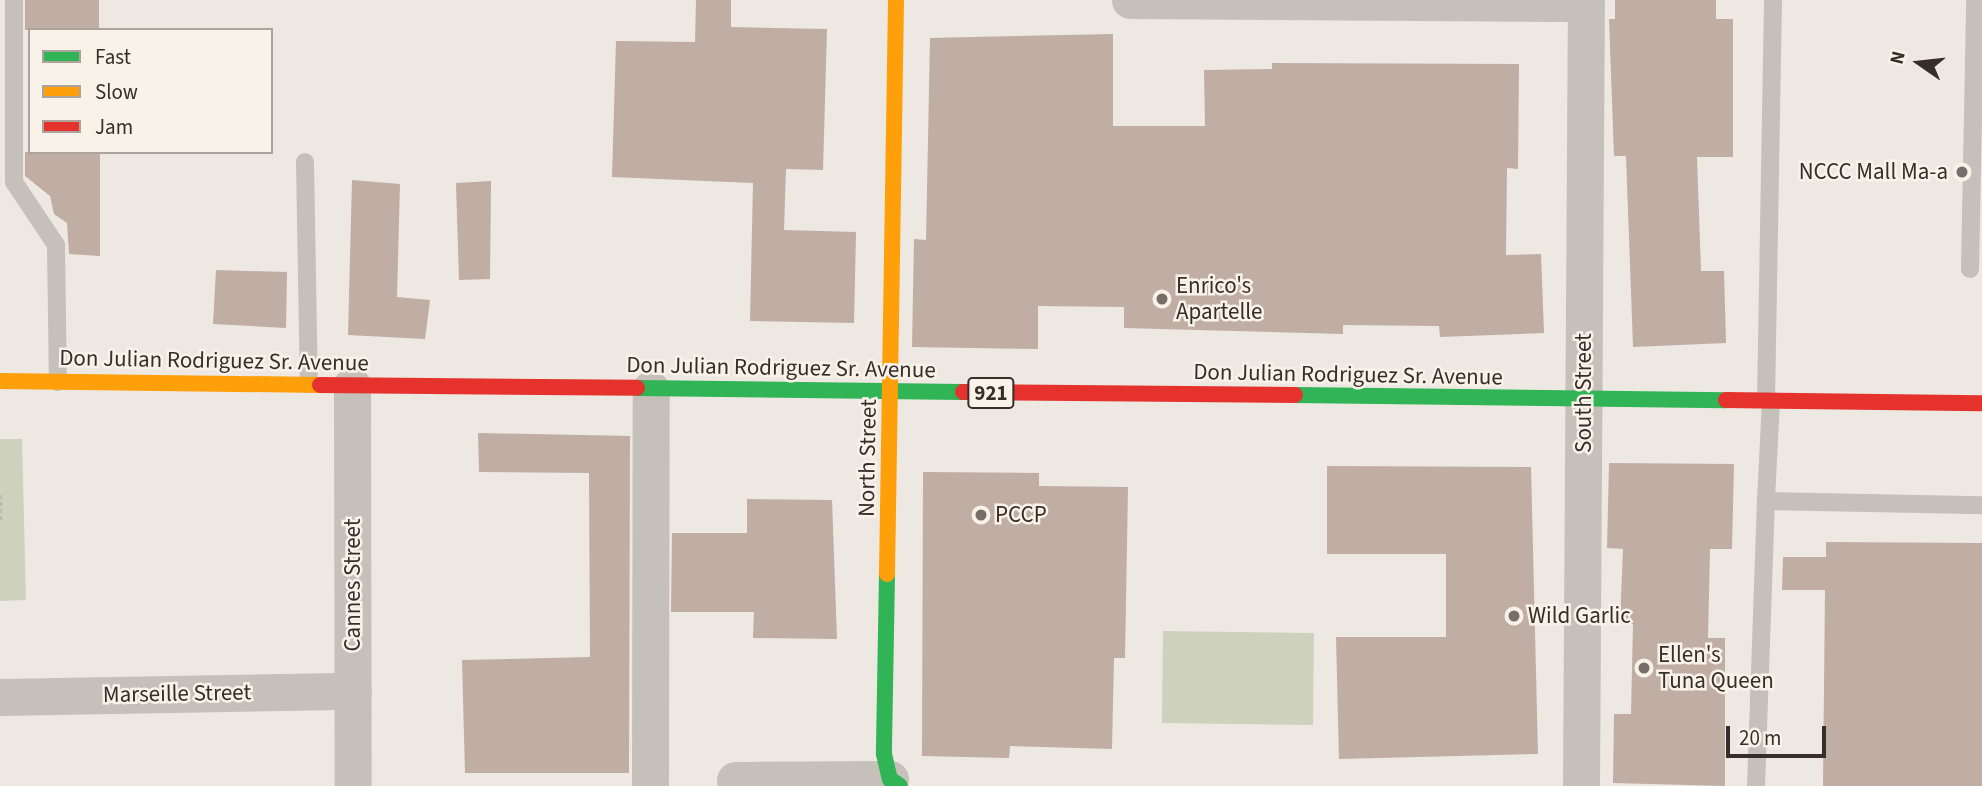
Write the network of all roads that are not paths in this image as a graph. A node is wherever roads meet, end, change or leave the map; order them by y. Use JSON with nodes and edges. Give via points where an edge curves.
{"nodes":[{"id":1,"x":14,"y":0,"type":"edge"},
{"id":2,"x":895,"y":0,"type":"edge"},
{"id":3,"x":1130,"y":0,"type":"edge"},
{"id":4,"x":1773,"y":0,"type":"edge"},
{"id":5,"x":1975,"y":0,"type":"edge"},
{"id":6,"x":1586,"y":1,"type":"edge"},
{"id":7,"x":305,"y":162,"type":"dead end"},
{"id":8,"x":1970,"y":269,"type":"dead end"},
{"id":9,"x":0,"y":382,"type":"edge"},
{"id":10,"x":58,"y":382,"type":"junction"},
{"id":11,"x":309,"y":384,"type":"junction"},
{"id":12,"x":352,"y":384,"type":"junction"},
{"id":13,"x":651,"y":389,"type":"junction"},
{"id":14,"x":892,"y":392,"type":"junction"},
{"id":15,"x":1584,"y":401,"type":"junction"},
{"id":16,"x":1768,"y":401,"type":"junction"},
{"id":17,"x":1982,"y":403,"type":"edge"},
{"id":18,"x":1766,"y":501,"type":"junction"},
{"id":19,"x":1982,"y":506,"type":"edge"},
{"id":20,"x":353,"y":691,"type":"junction"},
{"id":21,"x":0,"y":697,"type":"edge"},
{"id":22,"x":736,"y":780,"type":"dead end"},
{"id":23,"x":895,"y":782,"type":"edge"},
{"id":24,"x":353,"y":786,"type":"edge"},
{"id":25,"x":650,"y":786,"type":"edge"},
{"id":26,"x":1581,"y":786,"type":"edge"},
{"id":27,"x":1756,"y":786,"type":"edge"}],
"edges":[{"from":1,"to":10,"type":"lane","via":[[14,182],[56,245]]},
{"from":2,"to":14,"type":"main road","name":"North Street"},
{"from":3,"to":6,"type":"street"},
{"from":4,"to":16,"type":"lane"},
{"from":5,"to":8,"type":"lane"},
{"from":6,"to":15,"type":"street","name":"South Street"},
{"from":7,"to":11,"type":"lane"},
{"from":9,"to":10,"type":"main road","name":"Don Julian Rodriguez Sr. Avenue","number":"921"},
{"from":10,"to":11,"type":"main road","name":"Don Julian Rodriguez Sr. Avenue","number":"921"},
{"from":11,"to":12,"type":"main road","name":"Don Julian Rodriguez Sr. Avenue","number":"921"},
{"from":12,"to":13,"type":"main road","name":"Don Julian Rodriguez Sr. Avenue","number":"921"},
{"from":12,"to":20,"type":"street","name":"Cannes Street"},
{"from":13,"to":14,"type":"main road","name":"Don Julian Rodriguez Sr. Avenue","number":"921"},
{"from":13,"to":25,"type":"street"},
{"from":14,"to":15,"type":"main road","name":"Don Julian Rodriguez Sr. Avenue","number":"921"},
{"from":14,"to":23,"type":"main road","name":"North Street","via":[[884,754]]},
{"from":15,"to":16,"type":"main road","name":"Don Julian Rodriguez Sr. Avenue","number":"921"},
{"from":15,"to":26,"type":"street","name":"South Street"},
{"from":16,"to":17,"type":"main road","name":"Don Julian Rodriguez Sr. Avenue","number":"921"},
{"from":16,"to":18,"type":"lane"},
{"from":18,"to":19,"type":"lane"},
{"from":18,"to":27,"type":"lane"},
{"from":20,"to":21,"type":"street","name":"Marseille Street"},
{"from":20,"to":24,"type":"street","name":"Cannes Street"},
{"from":22,"to":23,"type":"street"}]}
